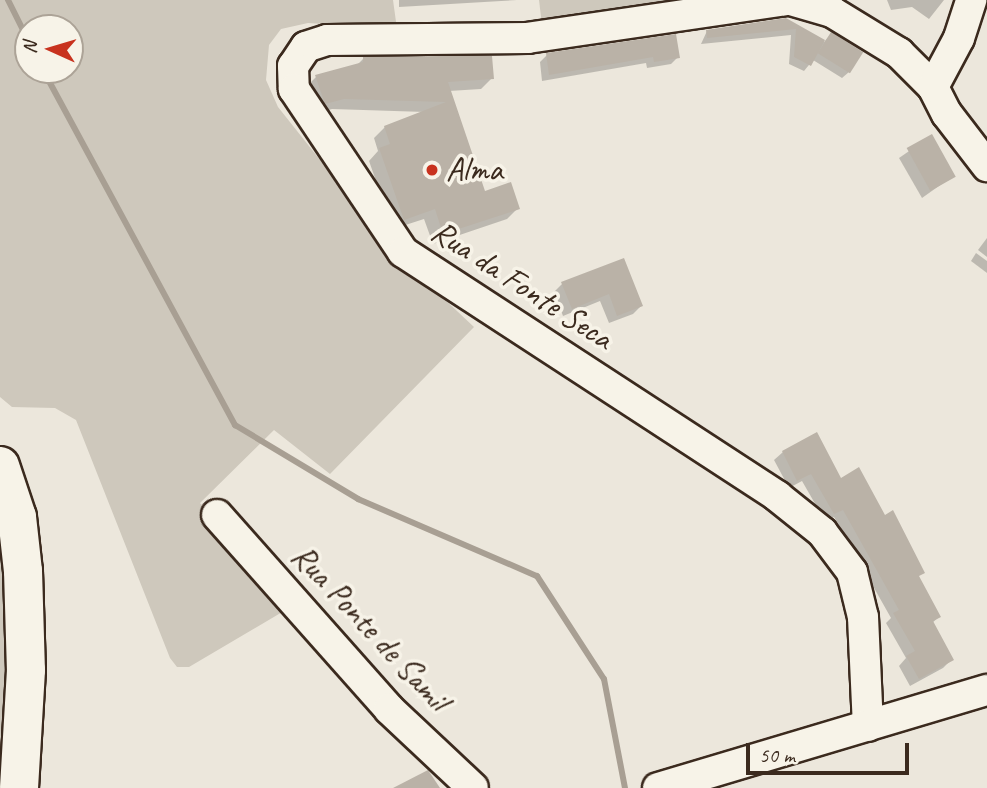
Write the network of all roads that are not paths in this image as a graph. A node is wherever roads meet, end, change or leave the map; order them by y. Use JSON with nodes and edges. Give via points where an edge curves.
{"nodes":[{"id":1,"x":789,"y":0,"type":"edge"},
{"id":2,"x":971,"y":0,"type":"edge"},
{"id":3,"x":755,"y":2,"type":"edge"},
{"id":4,"x":933,"y":87,"type":"junction"},
{"id":5,"x":987,"y":166,"type":"edge"},
{"id":6,"x":0,"y":466,"type":"edge"},
{"id":7,"x":217,"y":515,"type":"dead end"},
{"id":8,"x":987,"y":690,"type":"edge"},
{"id":9,"x":868,"y":726,"type":"junction"},
{"id":10,"x":698,"y":780,"type":"edge"},
{"id":11,"x":19,"y":788,"type":"edge"},
{"id":12,"x":472,"y":788,"type":"edge"},
{"id":13,"x":658,"y":788,"type":"edge"}],
"edges":[{"from":1,"to":3,"type":"street","name":"Rua da Fonte Seca"},
{"from":1,"to":4,"type":"street","name":"Rua da Fonte Seca","via":[[832,12],[900,53]]},
{"from":2,"to":4,"type":"street","via":[[959,38]]},
{"from":3,"to":9,"type":"street","name":"Rua da Fonte Seca","via":[[528,38],[327,40],[306,47],[293,66],[294,89],[403,252],[777,496],[822,532],[852,572],[863,617]]},
{"from":4,"to":5,"type":"street","name":"Rua da Fonte Seca","via":[[953,123]]},
{"from":6,"to":11,"type":"main road","via":[[17,517],[23,571],[26,670]]},
{"from":7,"to":12,"type":"street","name":"Rua Ponte de Samil","via":[[390,709]]},
{"from":8,"to":9,"type":"street"},
{"from":9,"to":10,"type":"street"},
{"from":10,"to":13,"type":"street"}]}
